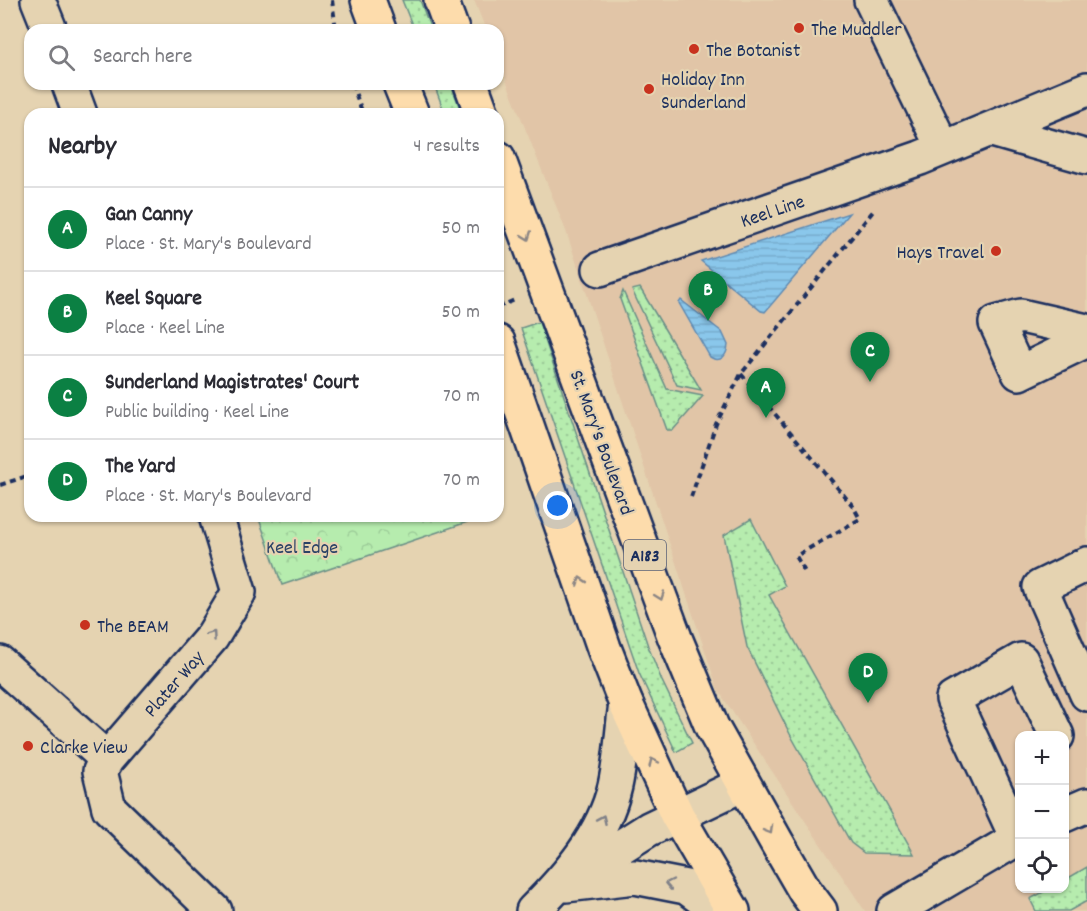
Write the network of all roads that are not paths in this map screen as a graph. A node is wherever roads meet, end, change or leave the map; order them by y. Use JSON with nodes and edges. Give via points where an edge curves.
{"nodes":[{"id":1,"x":38,"y":0,"type":"edge"},
{"id":2,"x":368,"y":0,"type":"edge"},
{"id":3,"x":441,"y":0,"type":"edge"},
{"id":4,"x":871,"y":0,"type":"edge"},
{"id":5,"x":48,"y":24,"type":"edge"},
{"id":6,"x":378,"y":24,"type":"edge"},
{"id":7,"x":450,"y":24,"type":"edge"},
{"id":8,"x":71,"y":90,"type":"edge"},
{"id":9,"x":402,"y":90,"type":"edge"},
{"id":10,"x":473,"y":90,"type":"edge"},
{"id":11,"x":1087,"y":90,"type":"edge"},
{"id":12,"x":78,"y":108,"type":"edge"},
{"id":13,"x":410,"y":108,"type":"edge"},
{"id":14,"x":480,"y":108,"type":"edge"},
{"id":15,"x":992,"y":130,"type":"junction"},
{"id":16,"x":944,"y":148,"type":"junction"},
{"id":17,"x":1087,"y":157,"type":"edge"},
{"id":18,"x":504,"y":174,"type":"edge"},
{"id":19,"x":600,"y":269,"type":"dead end"},
{"id":20,"x":1087,"y":331,"type":"edge"},
{"id":21,"x":1087,"y":340,"type":"edge"},
{"id":22,"x":504,"y":359,"type":"edge"},
{"id":23,"x":218,"y":522,"type":"edge"},
{"id":24,"x":1087,"y":564,"type":"edge"},
{"id":25,"x":0,"y":663,"type":"edge"},
{"id":26,"x":1087,"y":694,"type":"edge"},
{"id":27,"x":626,"y":704,"type":"junction"},
{"id":28,"x":1054,"y":731,"type":"edge"},
{"id":29,"x":107,"y":759,"type":"junction"},
{"id":30,"x":743,"y":784,"type":"junction"},
{"id":31,"x":1087,"y":805,"type":"edge"},
{"id":32,"x":1069,"y":813,"type":"edge"},
{"id":33,"x":677,"y":815,"type":"junction"},
{"id":34,"x":1015,"y":832,"type":"edge"},
{"id":35,"x":1016,"y":839,"type":"edge"},
{"id":36,"x":558,"y":885,"type":"junction"},
{"id":37,"x":215,"y":911,"type":"edge"},
{"id":38,"x":533,"y":911,"type":"edge"},
{"id":39,"x":719,"y":911,"type":"edge"},
{"id":40,"x":733,"y":911,"type":"edge"},
{"id":41,"x":820,"y":911,"type":"edge"},
{"id":42,"x":894,"y":911,"type":"edge"}],
"edges":[{"from":1,"to":5,"type":"street"},
{"from":2,"to":6,"type":"highway"},
{"from":3,"to":7,"type":"highway"},
{"from":4,"to":16,"type":"street"},
{"from":8,"to":12,"type":"street"},
{"from":9,"to":13,"type":"highway"},
{"from":10,"to":14,"type":"highway"},
{"from":11,"to":15,"type":"street","name":"Keel Line"},
{"from":15,"to":16,"type":"street","name":"Keel Line"},
{"from":15,"to":17,"type":"street"},
{"from":16,"to":19,"type":"street","name":"Keel Line"},
{"from":18,"to":30,"type":"highway","name":"St. Mary's Boulevard","number":"A183","one_way":true,"via":[[675,638],[712,727]]},
{"from":20,"to":21,"type":"street","via":[[1021,316],[996,322],[1019,373]]},
{"from":27,"to":22,"type":"highway","one_way":true},
{"from":29,"to":23,"type":"street","name":"Plater Way","one_way":true,"via":[[212,637],[239,592]]},
{"from":24,"to":26,"type":"street","via":[[1040,587]]},
{"from":25,"to":29,"type":"street"},
{"from":33,"to":27,"type":"highway","one_way":true},
{"from":36,"to":27,"type":"street","one_way":true,"via":[[596,834],[606,812],[615,787]]},
{"from":28,"to":34,"type":"street","via":[[1020,660],[953,699]]},
{"from":29,"to":37,"type":"street","via":[[100,771],[109,808]]},
{"from":30,"to":33,"type":"street"},
{"from":30,"to":41,"type":"highway","name":"St. Mary's Boulevard","number":"A183","one_way":true},
{"from":31,"to":32,"type":"street"},
{"from":33,"to":36,"type":"street"},
{"from":33,"to":40,"type":"highway"},
{"from":35,"to":42,"type":"street"},
{"from":36,"to":38,"type":"street"},
{"from":39,"to":36,"type":"street","one_way":true,"via":[[686,887],[635,877]]}]}
